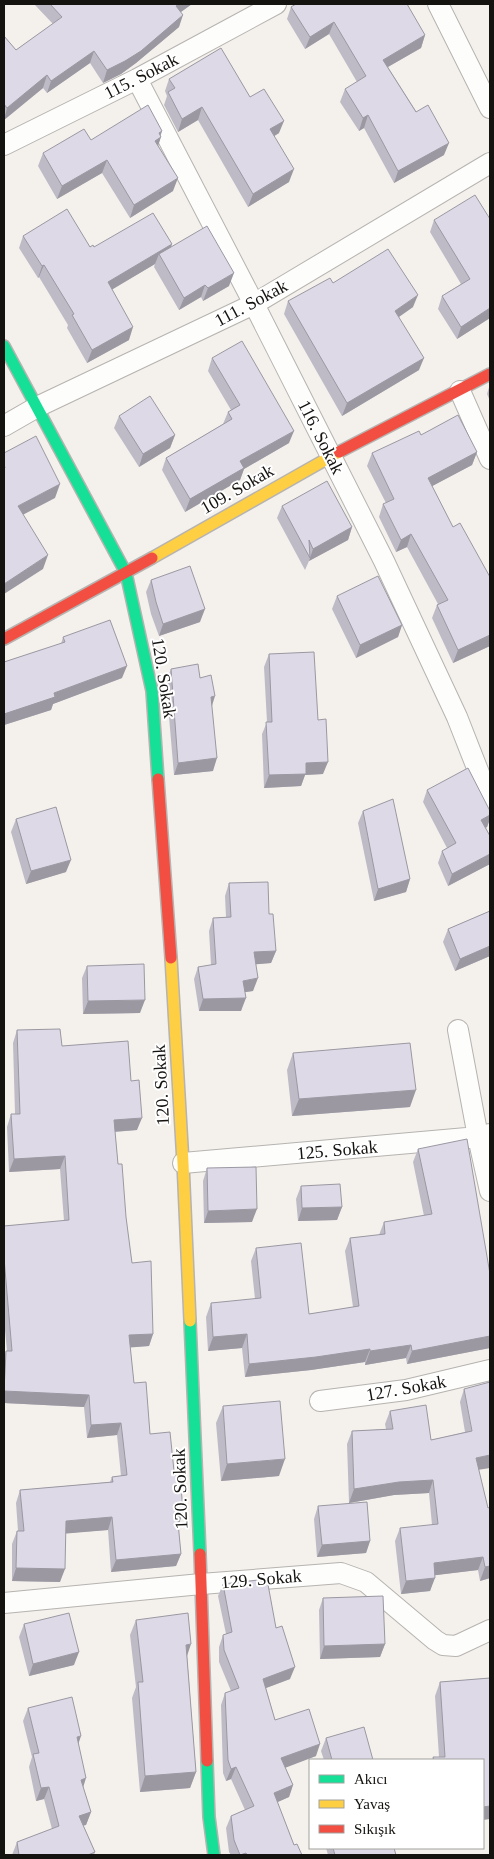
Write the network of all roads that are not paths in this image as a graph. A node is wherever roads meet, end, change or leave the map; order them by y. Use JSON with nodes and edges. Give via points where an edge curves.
{"nodes":[{"id":1,"x":276,"y":4,"type":"edge"},
{"id":2,"x":438,"y":4,"type":"edge"},
{"id":3,"x":138,"y":79,"type":"junction"},
{"id":4,"x":490,"y":108,"type":"edge"},
{"id":5,"x":4,"y":145,"type":"edge"},
{"id":6,"x":490,"y":163,"type":"edge"},
{"id":7,"x":254,"y":304,"type":"junction"},
{"id":8,"x":4,"y":346,"type":"edge"},
{"id":9,"x":490,"y":374,"type":"edge"},
{"id":10,"x":460,"y":391,"type":"junction"},
{"id":11,"x":37,"y":407,"type":"junction"},
{"id":12,"x":4,"y":426,"type":"edge"},
{"id":13,"x":331,"y":456,"type":"junction"},
{"id":14,"x":490,"y":459,"type":"edge"},
{"id":15,"x":126,"y":573,"type":"junction"},
{"id":16,"x":4,"y":639,"type":"edge"},
{"id":17,"x":490,"y":801,"type":"edge"},
{"id":18,"x":458,"y":1030,"type":"dead end"},
{"id":19,"x":484,"y":1135,"type":"edge"},
{"id":20,"x":183,"y":1163,"type":"junction"},
{"id":21,"x":490,"y":1191,"type":"edge"},
{"id":22,"x":490,"y":1370,"type":"edge"},
{"id":23,"x":320,"y":1401,"type":"dead end"},
{"id":24,"x":201,"y":1584,"type":"junction"},
{"id":25,"x":4,"y":1603,"type":"edge"},
{"id":26,"x":490,"y":1630,"type":"edge"},
{"id":27,"x":214,"y":1855,"type":"edge"}],
"edges":[{"from":1,"to":3,"type":"street","name":"115. Sokak"},
{"from":2,"to":4,"type":"street"},
{"from":3,"to":5,"type":"street","name":"115. Sokak"},
{"from":3,"to":7,"type":"street","name":"116. Sokak"},
{"from":6,"to":7,"type":"street","name":"111. Sokak"},
{"from":7,"to":11,"type":"street","name":"111. Sokak"},
{"from":7,"to":13,"type":"street","name":"116. Sokak"},
{"from":8,"to":11,"type":"street","name":"120. Sokak"},
{"from":9,"to":10,"type":"street","name":"109. Sokak"},
{"from":10,"to":13,"type":"street","name":"109. Sokak"},
{"from":10,"to":14,"type":"street"},
{"from":11,"to":12,"type":"street","name":"111. Sokak"},
{"from":11,"to":15,"type":"street","name":"120. Sokak"},
{"from":13,"to":15,"type":"street","name":"109. Sokak"},
{"from":13,"to":17,"type":"street","name":"116. Sokak","via":[[457,716]]},
{"from":15,"to":16,"type":"street","name":"109. Sokak"},
{"from":15,"to":20,"type":"street","name":"120. Sokak","via":[[152,691]]},
{"from":18,"to":19,"type":"street"},
{"from":19,"to":20,"type":"street","name":"125. Sokak"},
{"from":19,"to":21,"type":"street"},
{"from":20,"to":24,"type":"street","name":"120. Sokak"},
{"from":22,"to":23,"type":"street","name":"127. Sokak","via":[[406,1390]]},
{"from":24,"to":25,"type":"street","name":"129. Sokak"},
{"from":24,"to":26,"type":"street","name":"129. Sokak","via":[[341,1573],[366,1582],[443,1644],[456,1646]]},
{"from":24,"to":27,"type":"street","name":"120. Sokak","via":[[209,1817]]}]}
